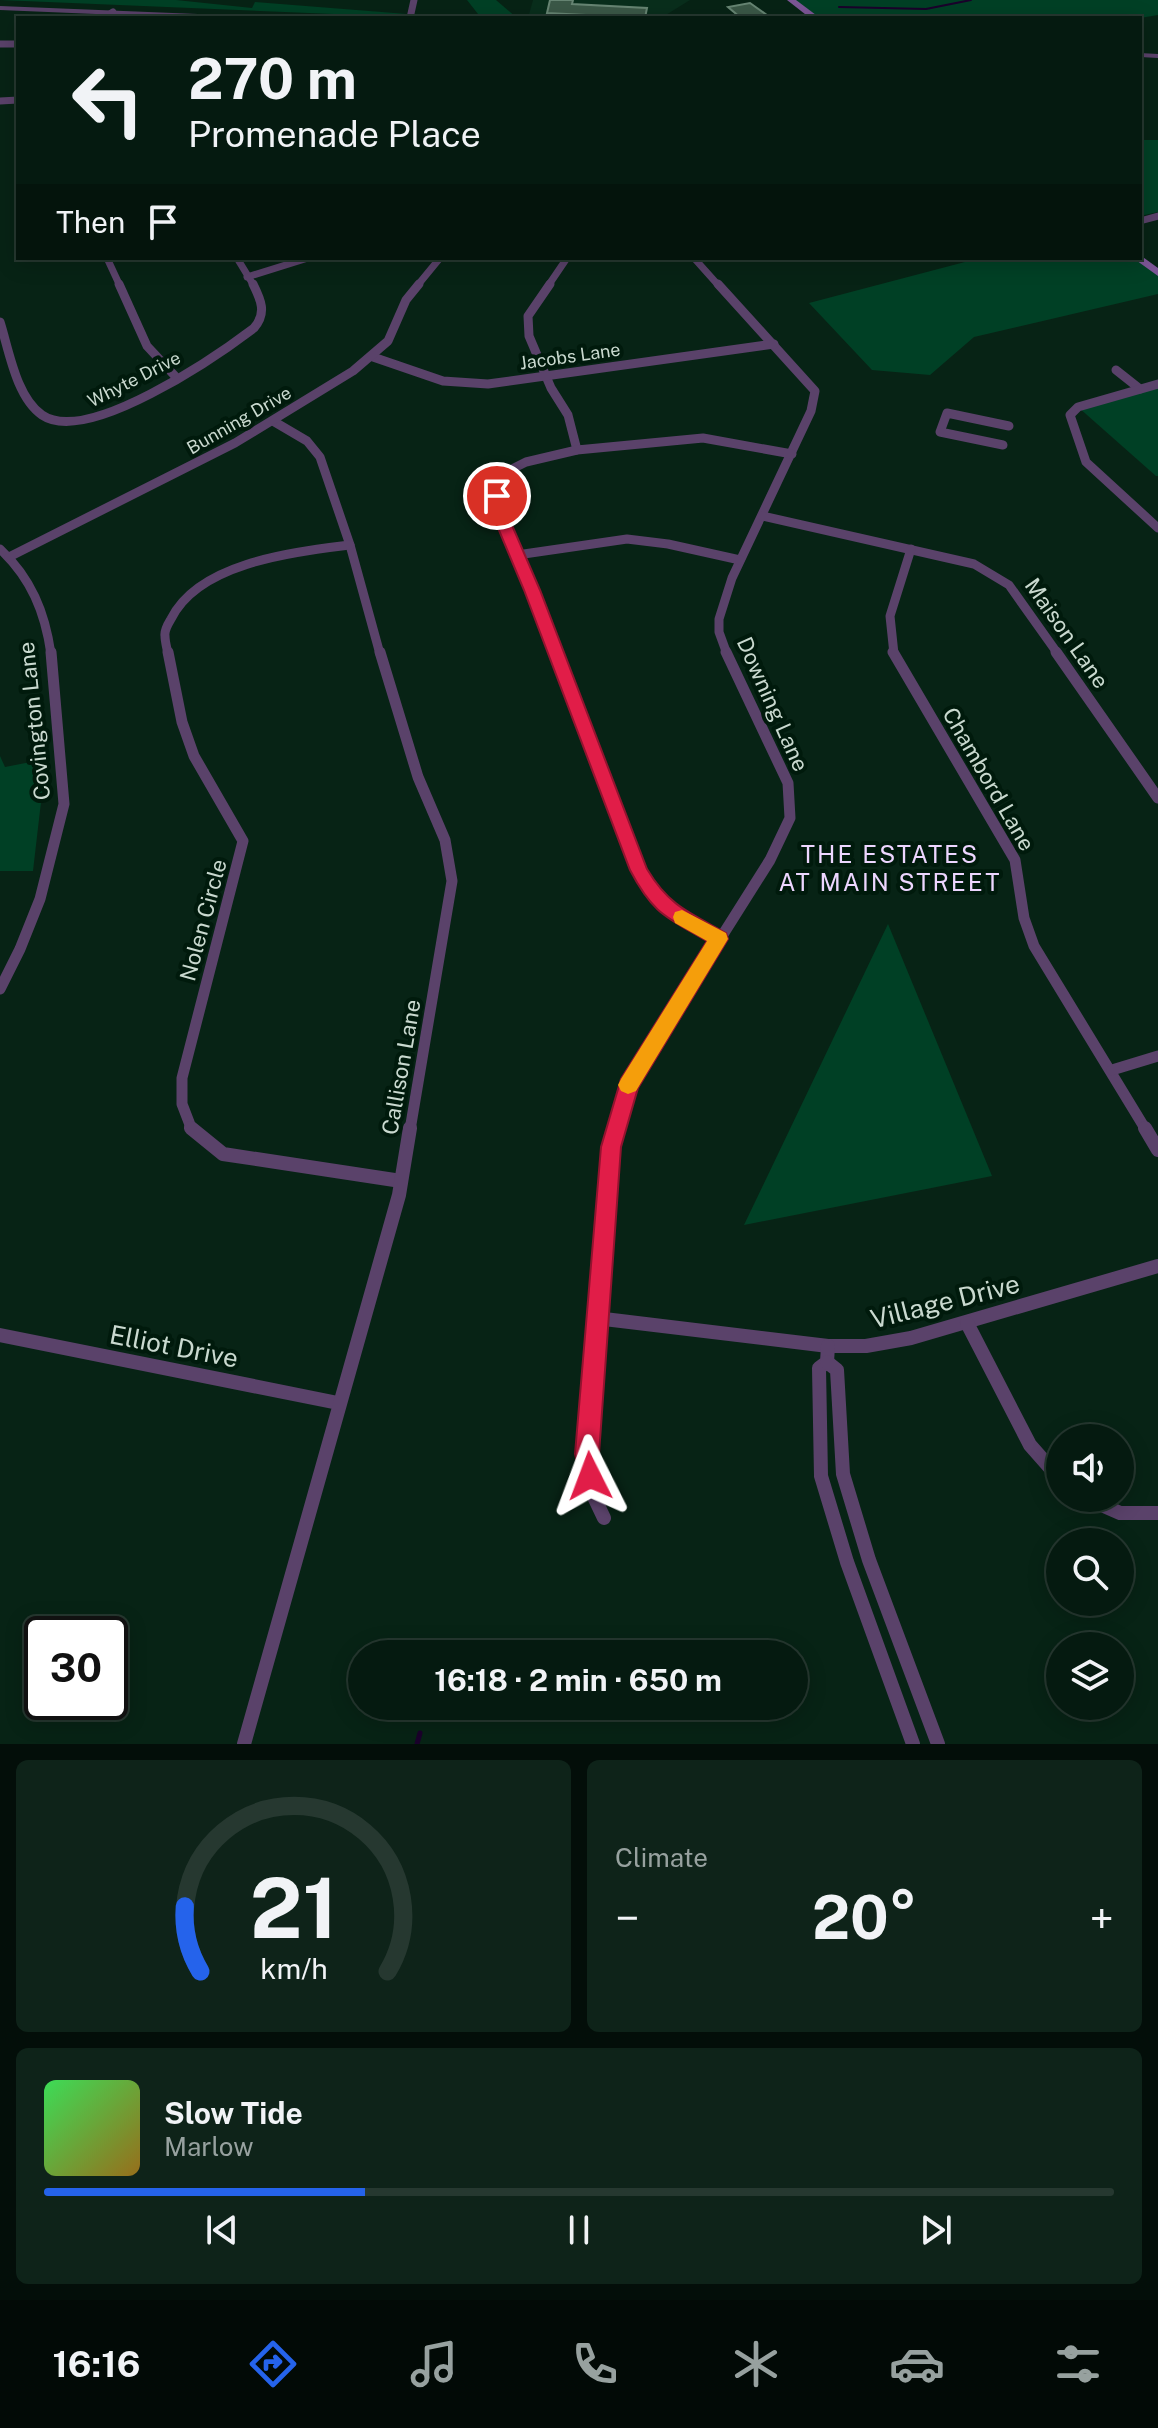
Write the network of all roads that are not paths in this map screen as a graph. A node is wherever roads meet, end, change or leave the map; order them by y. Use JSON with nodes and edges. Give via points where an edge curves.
{"nodes":[{"id":1,"x":791,"y":0,"type":"edge"},
{"id":2,"x":0,"y":8,"type":"edge"},
{"id":3,"x":114,"y":15,"type":"edge"},
{"id":4,"x":158,"y":16,"type":"edge"},
{"id":5,"x":813,"y":16,"type":"edge"},
{"id":6,"x":108,"y":260,"type":"edge"},
{"id":7,"x":238,"y":260,"type":"edge"},
{"id":8,"x":302,"y":260,"type":"edge"},
{"id":9,"x":438,"y":260,"type":"edge"},
{"id":10,"x":566,"y":260,"type":"edge"},
{"id":11,"x":696,"y":260,"type":"edge"},
{"id":12,"x":1141,"y":260,"type":"edge"},
{"id":13,"x":1158,"y":273,"type":"edge"},
{"id":14,"x":247,"y":277,"type":"junction"},
{"id":15,"x":0,"y":322,"type":"edge"},
{"id":16,"x":774,"y":344,"type":"junction"},
{"id":17,"x":373,"y":357,"type":"junction"},
{"id":18,"x":1116,"y":370,"type":"dead end"},
{"id":19,"x":175,"y":376,"type":"junction"},
{"id":20,"x":546,"y":376,"type":"junction"},
{"id":21,"x":1158,"y":384,"type":"edge"},
{"id":22,"x":1140,"y":389,"type":"junction"},
{"id":23,"x":273,"y":421,"type":"junction"},
{"id":24,"x":1009,"y":426,"type":"dead end"},
{"id":25,"x":1003,"y":445,"type":"dead end"},
{"id":26,"x":577,"y":450,"type":"junction"},
{"id":27,"x":792,"y":454,"type":"junction"},
{"id":28,"x":762,"y":516,"type":"junction"},
{"id":29,"x":1158,"y":528,"type":"edge"},
{"id":30,"x":350,"y":545,"type":"junction"},
{"id":31,"x":0,"y":549,"type":"edge"},
{"id":32,"x":911,"y":549,"type":"junction"},
{"id":33,"x":517,"y":555,"type":"junction"},
{"id":34,"x":9,"y":557,"type":"junction"},
{"id":35,"x":740,"y":560,"type":"junction"},
{"id":36,"x":1158,"y":798,"type":"edge"},
{"id":37,"x":719,"y":939,"type":"junction"},
{"id":38,"x":0,"y":989,"type":"edge"},
{"id":39,"x":1158,"y":1056,"type":"edge"},
{"id":40,"x":1112,"y":1070,"type":"junction"},
{"id":41,"x":1158,"y":1150,"type":"edge"},
{"id":42,"x":401,"y":1181,"type":"junction"},
{"id":43,"x":1158,"y":1266,"type":"edge"},
{"id":44,"x":596,"y":1318,"type":"junction"},
{"id":45,"x":967,"y":1323,"type":"junction"},
{"id":46,"x":0,"y":1335,"type":"edge"},
{"id":47,"x":827,"y":1354,"type":"junction"},
{"id":48,"x":338,"y":1403,"type":"junction"},
{"id":49,"x":1046,"y":1463,"type":"edge"},
{"id":50,"x":1118,"y":1512,"type":"edge"},
{"id":51,"x":1158,"y":1513,"type":"edge"},
{"id":52,"x":604,"y":1518,"type":"dead end"},
{"id":53,"x":244,"y":1744,"type":"edge"},
{"id":54,"x":913,"y":1744,"type":"edge"},
{"id":55,"x":938,"y":1744,"type":"edge"}],
"edges":[{"from":1,"to":5,"type":"main road"},
{"from":2,"to":3,"type":"street"},
{"from":3,"to":4,"type":"street"},
{"from":6,"to":19,"type":"street","via":[[147,346]]},
{"from":7,"to":14,"type":"street","name":"Whyte Drive"},
{"from":8,"to":14,"type":"street"},
{"from":9,"to":17,"type":"street","name":"Bunning Drive","via":[[413,290],[388,341]]},
{"from":10,"to":20,"type":"street","via":[[528,316],[529,336]]},
{"from":11,"to":16,"type":"street","name":"Downing Lane"},
{"from":12,"to":13,"type":"main road"},
{"from":14,"to":19,"type":"street","name":"Whyte Drive","via":[[263,310],[260,323]]},
{"from":15,"to":19,"type":"street","name":"Whyte Drive","via":[[28,401],[40,414],[58,421],[101,418]]},
{"from":16,"to":20,"type":"street","name":"Jacobs Lane"},
{"from":16,"to":27,"type":"street","name":"Downing Lane","via":[[815,391]]},
{"from":17,"to":20,"type":"street","name":"Jacobs Lane","via":[[466,384]]},
{"from":17,"to":23,"type":"street","name":"Bunning Drive"},
{"from":18,"to":22,"type":"street"},
{"from":20,"to":26,"type":"street","via":[[568,415]]},
{"from":21,"to":22,"type":"street"},
{"from":22,"to":29,"type":"street","via":[[1078,407],[1070,415],[1086,462]]},
{"from":23,"to":30,"type":"street","name":"Callison Lane","via":[[307,441],[320,457]]},
{"from":23,"to":34,"type":"street","name":"Bunning Drive"},
{"from":24,"to":25,"type":"street","via":[[947,413],[940,432]]},
{"from":26,"to":27,"type":"street","via":[[703,438]]},
{"from":26,"to":33,"type":"street","via":[[526,462],[498,487],[500,516]]},
{"from":27,"to":28,"type":"street","name":"Downing Lane"},
{"from":28,"to":32,"type":"street","name":"Maison Lane"},
{"from":28,"to":35,"type":"street","name":"Downing Lane"},
{"from":30,"to":42,"type":"street","name":"Callison Lane","via":[[396,711],[445,840],[452,881]]},
{"from":30,"to":42,"type":"street","name":"Nolen Circle","via":[[245,564],[198,589],[167,621],[164,633],[188,742],[243,841],[182,1078],[180,1105],[200,1140],[223,1154]]},
{"from":31,"to":34,"type":"street","name":"Covington Lane"},
{"from":32,"to":36,"type":"street","name":"Maison Lane","via":[[974,564],[1009,585]]},
{"from":32,"to":40,"type":"street","name":"Chambord Lane","via":[[887,621],[887,639],[1015,860],[1034,946]]},
{"from":33,"to":35,"type":"street","via":[[627,539]]},
{"from":33,"to":37,"type":"street","via":[[639,870],[668,910]]},
{"from":34,"to":38,"type":"street","name":"Covington Lane","via":[[26,577],[41,612],[51,659],[64,802],[45,879]]},
{"from":35,"to":37,"type":"street","name":"Downing Lane","via":[[719,632],[788,783],[790,809],[784,836]]},
{"from":37,"to":44,"type":"street","name":"Downing Lane","via":[[628,1085],[611,1147]]},
{"from":39,"to":40,"type":"street"},
{"from":40,"to":41,"type":"street","name":"Chambord Lane"},
{"from":42,"to":48,"type":"street","name":"Callison Lane"},
{"from":43,"to":45,"type":"street","name":"Village Drive"},
{"from":44,"to":47,"type":"street","name":"Village Drive"},
{"from":44,"to":52,"type":"street","name":"Downing Lane","via":[[587,1454],[594,1497]]},
{"from":45,"to":47,"type":"street","name":"Village Drive"},
{"from":45,"to":49,"type":"street","via":[[1030,1445]]},
{"from":46,"to":48,"type":"street","name":"Elliot Drive"},
{"from":47,"to":54,"type":"street","via":[[819,1368],[821,1476]]},
{"from":47,"to":55,"type":"street","via":[[837,1370],[843,1474],[869,1560]]},
{"from":48,"to":53,"type":"street","name":"Callison Lane"},
{"from":50,"to":51,"type":"street"}]}
